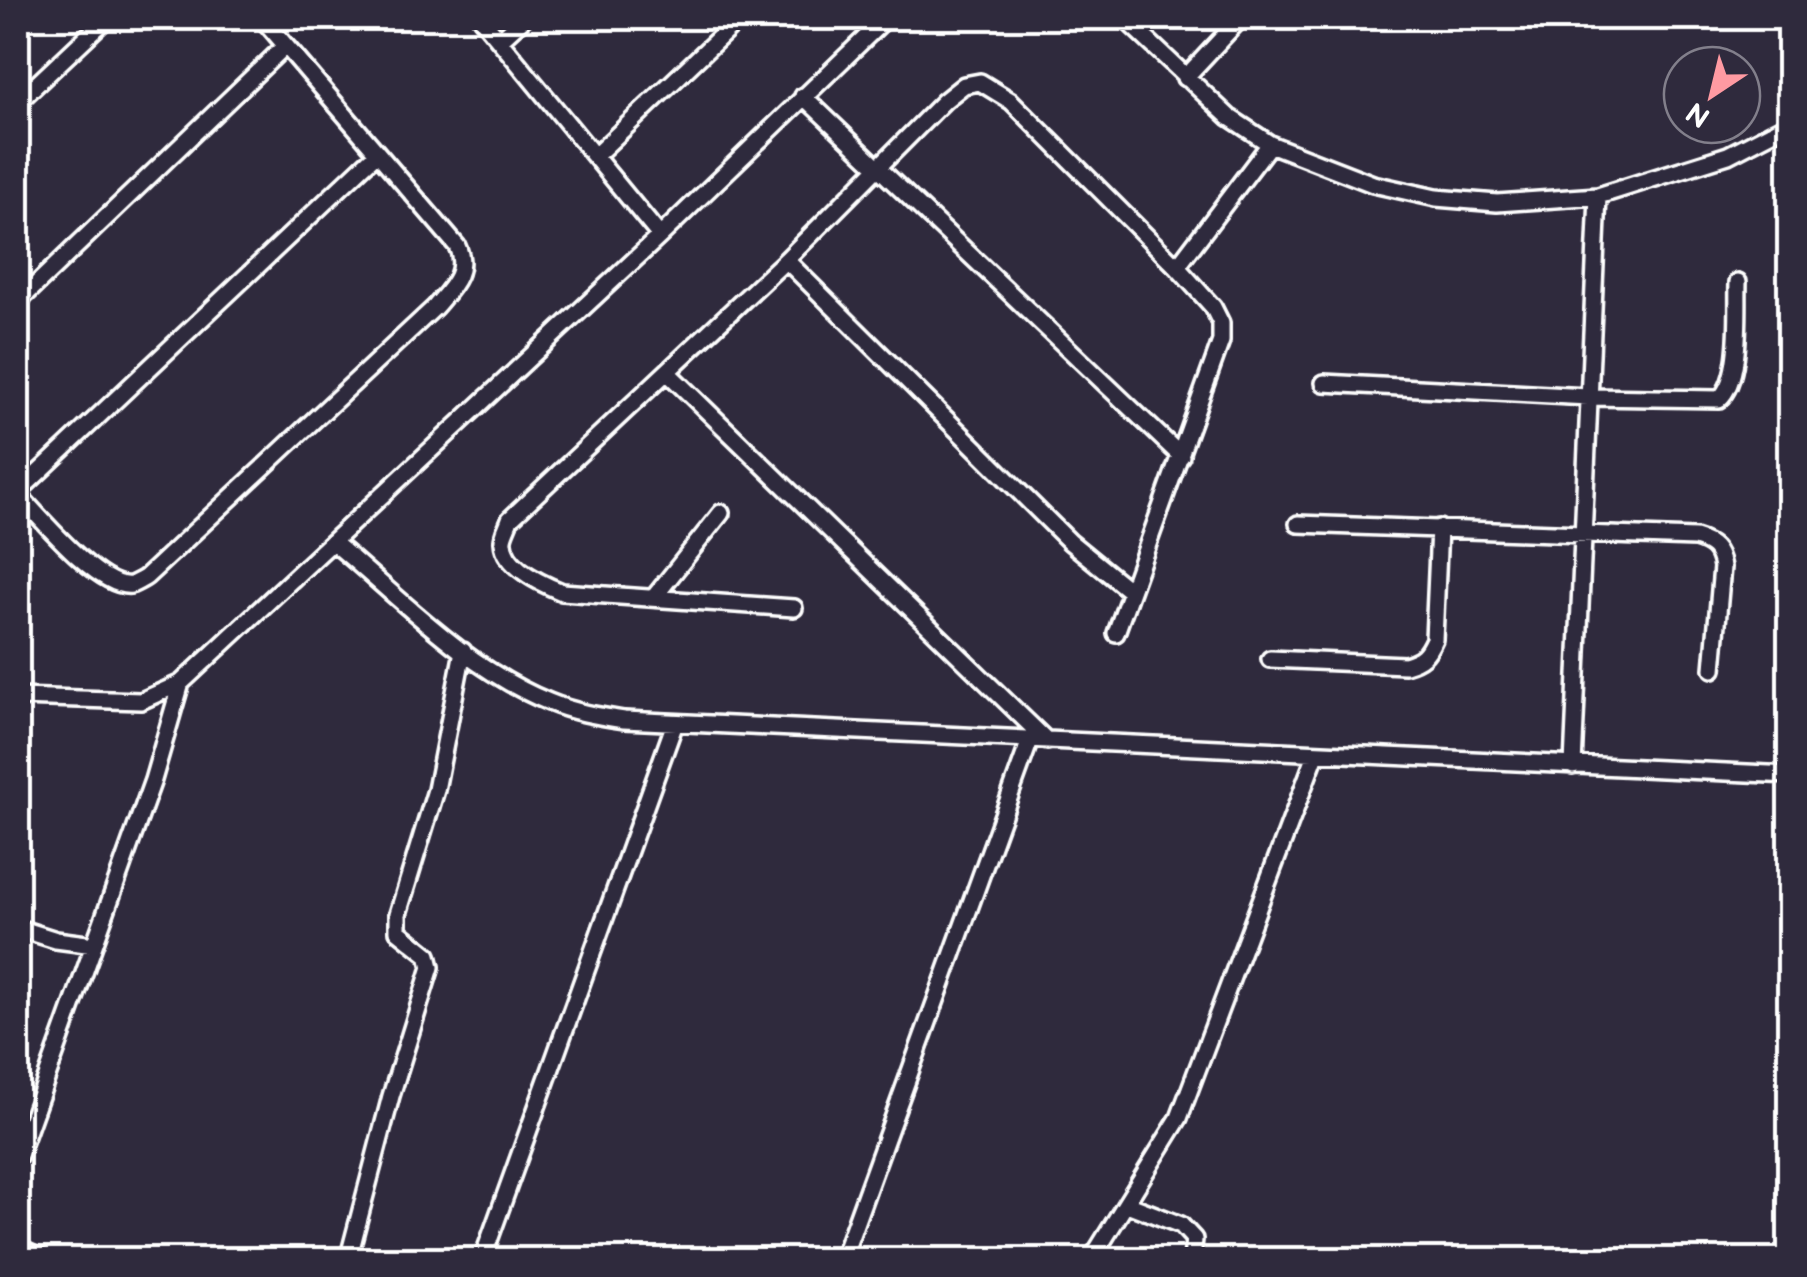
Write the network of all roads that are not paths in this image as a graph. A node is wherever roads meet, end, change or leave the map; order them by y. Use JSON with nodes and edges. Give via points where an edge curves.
{"nodes":[{"id":1,"x":107,"y":18,"type":"edge"},
{"id":2,"x":262,"y":18,"type":"edge"},
{"id":3,"x":481,"y":18,"type":"edge"},
{"id":4,"x":524,"y":18,"type":"edge"},
{"id":5,"x":740,"y":18,"type":"edge"},
{"id":6,"x":886,"y":18,"type":"edge"},
{"id":7,"x":1124,"y":18,"type":"edge"},
{"id":8,"x":1241,"y":18,"type":"edge"},
{"id":9,"x":500,"y":40,"type":"junction"},
{"id":10,"x":285,"y":46,"type":"junction"},
{"id":11,"x":1185,"y":78,"type":"junction"},
{"id":12,"x":804,"y":96,"type":"junction"},
{"id":13,"x":18,"y":102,"type":"edge"},
{"id":14,"x":1790,"y":123,"type":"edge"},
{"id":15,"x":1270,"y":144,"type":"junction"},
{"id":16,"x":376,"y":154,"type":"junction"},
{"id":17,"x":595,"y":156,"type":"junction"},
{"id":18,"x":881,"y":167,"type":"junction"},
{"id":19,"x":1598,"y":196,"type":"junction"},
{"id":20,"x":660,"y":236,"type":"junction"},
{"id":21,"x":786,"y":260,"type":"junction"},
{"id":22,"x":1178,"y":267,"type":"junction"},
{"id":23,"x":1738,"y":282,"type":"dead end"},
{"id":24,"x":18,"y":302,"type":"edge"},
{"id":25,"x":667,"y":372,"type":"junction"},
{"id":26,"x":1324,"y":383,"type":"dead end"},
{"id":27,"x":1588,"y":397,"type":"junction"},
{"id":28,"x":1182,"y":456,"type":"junction"},
{"id":29,"x":18,"y":493,"type":"edge"},
{"id":30,"x":720,"y":513,"type":"dead end"},
{"id":31,"x":1298,"y":524,"type":"dead end"},
{"id":32,"x":1440,"y":528,"type":"junction"},
{"id":33,"x":1581,"y":535,"type":"junction"},
{"id":34,"x":333,"y":542,"type":"junction"},
{"id":35,"x":1130,"y":591,"type":"junction"},
{"id":36,"x":655,"y":596,"type":"junction"},
{"id":37,"x":794,"y":608,"type":"dead end"},
{"id":38,"x":1116,"y":633,"type":"dead end"},
{"id":39,"x":463,"y":651,"type":"junction"},
{"id":40,"x":1270,"y":659,"type":"dead end"},
{"id":41,"x":1712,"y":669,"type":"dead end"},
{"id":42,"x":181,"y":683,"type":"junction"},
{"id":43,"x":18,"y":697,"type":"edge"},
{"id":44,"x":675,"y":723,"type":"junction"},
{"id":45,"x":1039,"y":740,"type":"junction"},
{"id":46,"x":1316,"y":754,"type":"junction"},
{"id":47,"x":1574,"y":766,"type":"junction"},
{"id":48,"x":1790,"y":775,"type":"edge"},
{"id":49,"x":18,"y":928,"type":"edge"},
{"id":50,"x":94,"y":945,"type":"junction"},
{"id":51,"x":18,"y":1158,"type":"edge"},
{"id":52,"x":1128,"y":1204,"type":"junction"},
{"id":53,"x":18,"y":1248,"type":"edge"},
{"id":54,"x":45,"y":1260,"type":"edge"},
{"id":55,"x":348,"y":1260,"type":"edge"},
{"id":56,"x":482,"y":1260,"type":"edge"},
{"id":57,"x":842,"y":1260,"type":"edge"},
{"id":58,"x":1091,"y":1260,"type":"edge"},
{"id":59,"x":1192,"y":1260,"type":"edge"}],
"edges":[{"from":1,"to":13,"type":"street"},
{"from":2,"to":10,"type":"street"},
{"from":3,"to":9,"type":"street"},
{"from":4,"to":9,"type":"street"},
{"from":5,"to":17,"type":"street"},
{"from":6,"to":12,"type":"street"},
{"from":7,"to":11,"type":"street"},
{"from":8,"to":11,"type":"street"},
{"from":9,"to":17,"type":"street"},
{"from":10,"to":16,"type":"street"},
{"from":10,"to":24,"type":"street"},
{"from":11,"to":15,"type":"street"},
{"from":12,"to":18,"type":"street"},
{"from":12,"to":20,"type":"street"},
{"from":14,"to":19,"type":"street","via":[[1728,155]]},
{"from":15,"to":19,"type":"street","via":[[1374,184],[1436,198],[1496,203]]},
{"from":15,"to":22,"type":"street"},
{"from":16,"to":29,"type":"street"},
{"from":16,"to":29,"type":"street","via":[[463,259],[454,284],[434,306],[132,585],[94,571]]},
{"from":17,"to":20,"type":"street"},
{"from":18,"to":21,"type":"street"},
{"from":18,"to":22,"type":"street","via":[[944,101],[980,82],[1011,101]]},
{"from":18,"to":28,"type":"street"},
{"from":19,"to":27,"type":"street"},
{"from":20,"to":34,"type":"street"},
{"from":21,"to":25,"type":"street"},
{"from":21,"to":35,"type":"street","via":[[1070,542]]},
{"from":22,"to":28,"type":"street","via":[[1213,307],[1221,342]]},
{"from":23,"to":27,"type":"street","via":[[1733,374],[1719,399]]},
{"from":25,"to":36,"type":"street","via":[[510,519],[502,540],[521,569],[562,592]]},
{"from":25,"to":45,"type":"street"},
{"from":26,"to":27,"type":"street"},
{"from":27,"to":33,"type":"street"},
{"from":28,"to":35,"type":"street"},
{"from":30,"to":36,"type":"street"},
{"from":31,"to":32,"type":"street"},
{"from":32,"to":33,"type":"street"},
{"from":32,"to":40,"type":"street","via":[[1434,638],[1420,661]]},
{"from":33,"to":41,"type":"street","via":[[1710,543],[1722,567]]},
{"from":33,"to":47,"type":"street"},
{"from":34,"to":39,"type":"street"},
{"from":34,"to":42,"type":"street"},
{"from":35,"to":38,"type":"street"},
{"from":36,"to":37,"type":"street"},
{"from":39,"to":44,"type":"street","via":[[504,680],[581,714]]},
{"from":39,"to":55,"type":"street","via":[[436,790],[398,914],[398,931],[428,955],[431,967]]},
{"from":42,"to":43,"type":"street","via":[[141,701]]},
{"from":42,"to":50,"type":"street"},
{"from":44,"to":45,"type":"street"},
{"from":44,"to":56,"type":"street"},
{"from":45,"to":46,"type":"street"},
{"from":45,"to":57,"type":"street"},
{"from":46,"to":47,"type":"street"},
{"from":46,"to":52,"type":"street","via":[[1179,1118]]},
{"from":47,"to":48,"type":"street"},
{"from":49,"to":50,"type":"street"},
{"from":50,"to":51,"type":"street"},
{"from":52,"to":58,"type":"street"},
{"from":52,"to":59,"type":"street","via":[[1182,1226],[1194,1239]]},
{"from":53,"to":54,"type":"street"}]}
